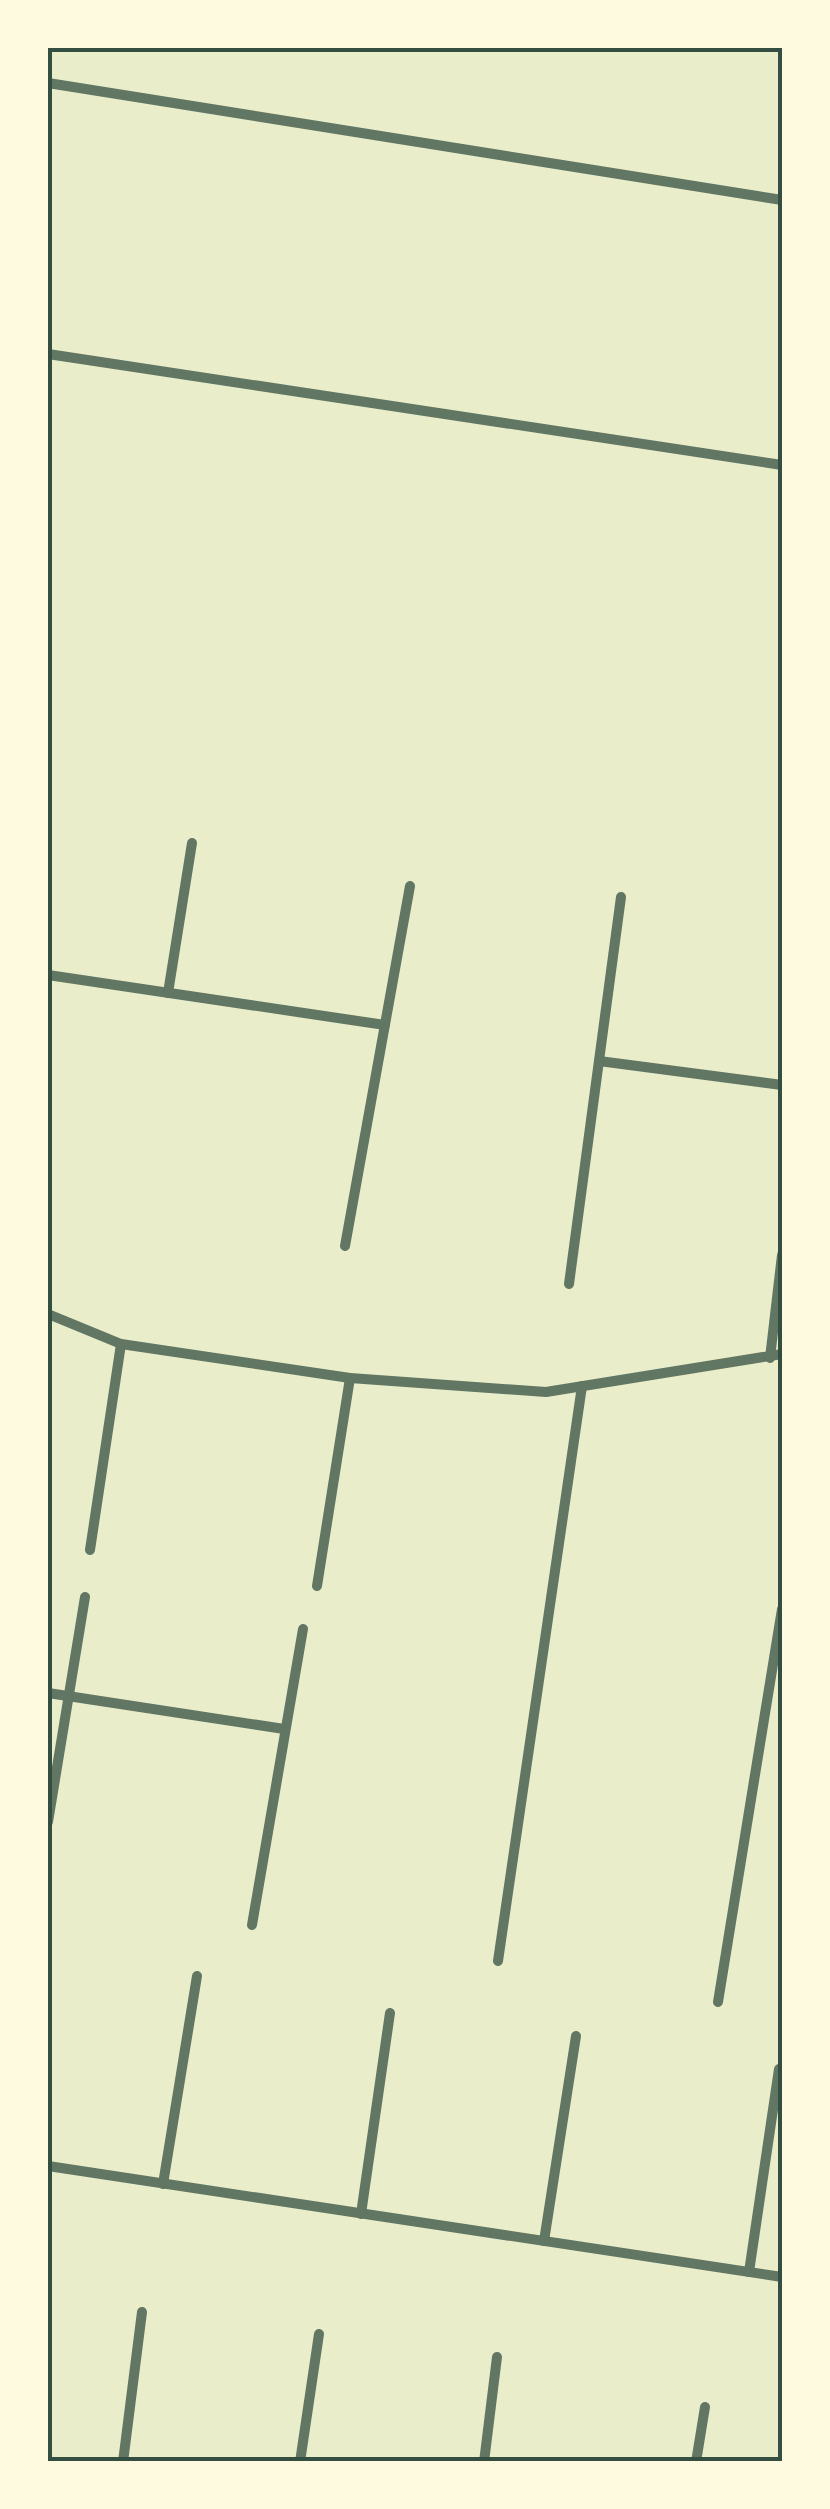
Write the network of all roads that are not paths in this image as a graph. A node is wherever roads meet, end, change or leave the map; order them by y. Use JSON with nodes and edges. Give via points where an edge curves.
{"nodes":[{"id":1,"x":48,"y":83,"type":"edge"},
{"id":2,"x":782,"y":200,"type":"edge"},
{"id":3,"x":48,"y":354,"type":"edge"},
{"id":4,"x":782,"y":465,"type":"edge"},
{"id":5,"x":192,"y":843,"type":"dead end"},
{"id":6,"x":410,"y":886,"type":"dead end"},
{"id":7,"x":622,"y":898,"type":"dead end"},
{"id":8,"x":48,"y":975,"type":"edge"},
{"id":9,"x":168,"y":993,"type":"junction"},
{"id":10,"x":385,"y":1025,"type":"junction"},
{"id":11,"x":599,"y":1061,"type":"junction"},
{"id":12,"x":782,"y":1085,"type":"edge"},
{"id":13,"x":345,"y":1246,"type":"dead end"},
{"id":14,"x":782,"y":1255,"type":"edge"},
{"id":15,"x":568,"y":1284,"type":"dead end"},
{"id":16,"x":48,"y":1314,"type":"edge"},
{"id":17,"x":121,"y":1344,"type":"junction"},
{"id":18,"x":776,"y":1356,"type":"edge"},
{"id":19,"x":350,"y":1378,"type":"junction"},
{"id":20,"x":582,"y":1386,"type":"junction"},
{"id":21,"x":90,"y":1550,"type":"dead end"},
{"id":22,"x":317,"y":1586,"type":"dead end"},
{"id":23,"x":85,"y":1597,"type":"dead end"},
{"id":24,"x":782,"y":1609,"type":"edge"},
{"id":25,"x":303,"y":1629,"type":"dead end"},
{"id":26,"x":48,"y":1693,"type":"edge"},
{"id":27,"x":68,"y":1696,"type":"junction"},
{"id":28,"x":284,"y":1729,"type":"junction"},
{"id":29,"x":48,"y":1822,"type":"edge"},
{"id":30,"x":252,"y":1926,"type":"dead end"},
{"id":31,"x":498,"y":1960,"type":"dead end"},
{"id":32,"x":197,"y":1976,"type":"dead end"},
{"id":33,"x":718,"y":2002,"type":"dead end"},
{"id":34,"x":390,"y":2013,"type":"dead end"},
{"id":35,"x":576,"y":2036,"type":"dead end"},
{"id":36,"x":778,"y":2069,"type":"dead end"},
{"id":37,"x":48,"y":2166,"type":"edge"},
{"id":38,"x":163,"y":2184,"type":"junction"},
{"id":39,"x":361,"y":2214,"type":"junction"},
{"id":40,"x":544,"y":2242,"type":"junction"},
{"id":41,"x":749,"y":2272,"type":"junction"},
{"id":42,"x":782,"y":2277,"type":"edge"},
{"id":43,"x":142,"y":2312,"type":"dead end"},
{"id":44,"x":319,"y":2334,"type":"dead end"},
{"id":45,"x":497,"y":2357,"type":"dead end"},
{"id":46,"x":704,"y":2407,"type":"dead end"},
{"id":47,"x":123,"y":2462,"type":"edge"},
{"id":48,"x":300,"y":2462,"type":"edge"},
{"id":49,"x":484,"y":2462,"type":"edge"},
{"id":50,"x":696,"y":2462,"type":"edge"}],
"edges":[{"from":1,"to":2,"type":"street"},
{"from":3,"to":4,"type":"street"},
{"from":5,"to":9,"type":"street"},
{"from":6,"to":10,"type":"street"},
{"from":7,"to":11,"type":"street"},
{"from":8,"to":9,"type":"street"},
{"from":9,"to":10,"type":"street"},
{"from":10,"to":13,"type":"street"},
{"from":11,"to":12,"type":"street"},
{"from":11,"to":15,"type":"street"},
{"from":14,"to":18,"type":"street"},
{"from":16,"to":17,"type":"street"},
{"from":17,"to":19,"type":"street"},
{"from":17,"to":21,"type":"street"},
{"from":18,"to":20,"type":"street"},
{"from":19,"to":20,"type":"street","via":[[546,1392]]},
{"from":19,"to":22,"type":"street"},
{"from":20,"to":31,"type":"street"},
{"from":23,"to":27,"type":"street"},
{"from":24,"to":33,"type":"street"},
{"from":25,"to":28,"type":"street"},
{"from":26,"to":27,"type":"street"},
{"from":27,"to":28,"type":"street"},
{"from":27,"to":29,"type":"street"},
{"from":28,"to":30,"type":"street"},
{"from":32,"to":38,"type":"street"},
{"from":34,"to":39,"type":"street"},
{"from":35,"to":40,"type":"street"},
{"from":36,"to":41,"type":"street"},
{"from":37,"to":38,"type":"street"},
{"from":38,"to":39,"type":"street"},
{"from":39,"to":40,"type":"street"},
{"from":40,"to":41,"type":"street"},
{"from":41,"to":42,"type":"street"},
{"from":43,"to":47,"type":"street"},
{"from":44,"to":48,"type":"street"},
{"from":45,"to":49,"type":"street"},
{"from":46,"to":50,"type":"street"}]}
